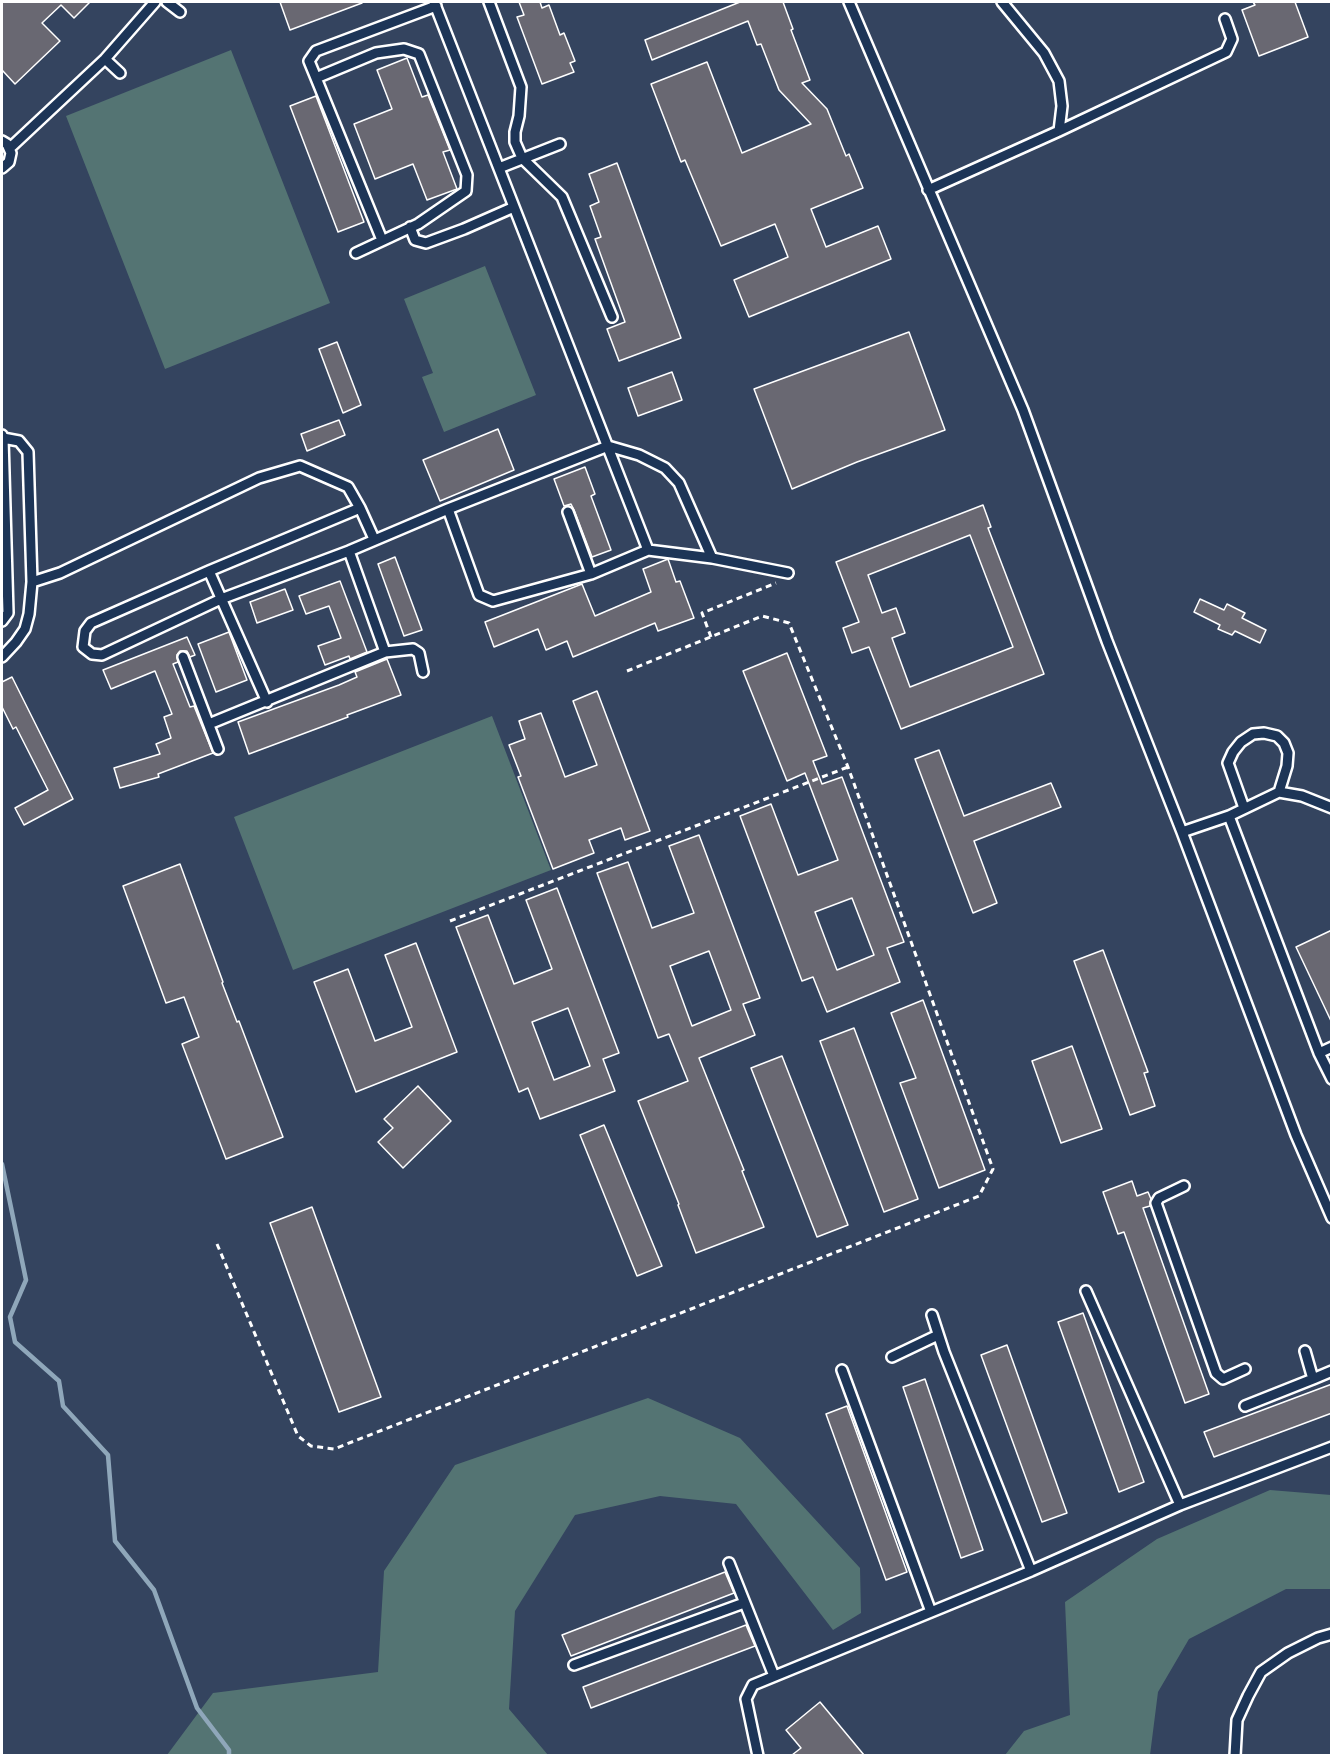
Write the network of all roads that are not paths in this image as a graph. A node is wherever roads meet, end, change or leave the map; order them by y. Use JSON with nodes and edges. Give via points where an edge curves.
{"nodes":[{"id":1,"x":155,"y":2,"type":"edge"},
{"id":2,"x":167,"y":2,"type":"edge"},
{"id":3,"x":489,"y":2,"type":"edge"},
{"id":4,"x":849,"y":2,"type":"edge"},
{"id":5,"x":1002,"y":2,"type":"edge"},
{"id":6,"x":435,"y":4,"type":"edge"},
{"id":7,"x":180,"y":12,"type":"dead end"},
{"id":8,"x":1225,"y":19,"type":"dead end"},
{"id":9,"x":105,"y":59,"type":"junction"},
{"id":10,"x":120,"y":73,"type":"dead end"},
{"id":11,"x":316,"y":78,"type":"junction"},
{"id":12,"x":1059,"y":131,"type":"junction"},
{"id":13,"x":2,"y":141,"type":"edge"},
{"id":14,"x":560,"y":144,"type":"dead end"},
{"id":15,"x":10,"y":148,"type":"junction"},
{"id":16,"x":522,"y":158,"type":"junction"},
{"id":17,"x":2,"y":168,"type":"edge"},
{"id":18,"x":499,"y":168,"type":"junction"},
{"id":19,"x":928,"y":190,"type":"junction"},
{"id":20,"x":514,"y":207,"type":"junction"},
{"id":21,"x":410,"y":227,"type":"junction"},
{"id":22,"x":382,"y":240,"type":"junction"},
{"id":23,"x":356,"y":252,"type":"dead end"},
{"id":24,"x":612,"y":317,"type":"dead end"},
{"id":25,"x":2,"y":436,"type":"edge"},
{"id":26,"x":608,"y":446,"type":"junction"},
{"id":27,"x":360,"y":508,"type":"junction"},
{"id":28,"x":448,"y":509,"type":"junction"},
{"id":29,"x":568,"y":512,"type":"dead end"},
{"id":30,"x":374,"y":539,"type":"junction"},
{"id":31,"x":648,"y":550,"type":"junction"},
{"id":32,"x":349,"y":551,"type":"junction"},
{"id":33,"x":712,"y":558,"type":"junction"},
{"id":34,"x":209,"y":571,"type":"junction"},
{"id":35,"x":788,"y":573,"type":"road end"},
{"id":36,"x":591,"y":574,"type":"junction"},
{"id":37,"x":32,"y":582,"type":"junction"},
{"id":38,"x":221,"y":599,"type":"junction"},
{"id":39,"x":2,"y":621,"type":"edge"},
{"id":40,"x":386,"y":652,"type":"junction"},
{"id":41,"x":2,"y":657,"type":"edge"},
{"id":42,"x":183,"y":657,"type":"dead end"},
{"id":43,"x":423,"y":672,"type":"dead end"},
{"id":44,"x":267,"y":702,"type":"junction"},
{"id":45,"x":209,"y":724,"type":"junction"},
{"id":46,"x":218,"y":749,"type":"dead end"},
{"id":47,"x":1279,"y":792,"type":"junction"},
{"id":48,"x":1244,"y":808,"type":"junction"},
{"id":49,"x":1332,"y":808,"type":"edge"},
{"id":50,"x":1228,"y":816,"type":"junction"},
{"id":51,"x":1182,"y":832,"type":"junction"},
{"id":52,"x":1332,"y":1047,"type":"edge"},
{"id":53,"x":1319,"y":1053,"type":"junction"},
{"id":54,"x":1332,"y":1079,"type":"edge"},
{"id":55,"x":1184,"y":1186,"type":"dead end"},
{"id":56,"x":1332,"y":1218,"type":"edge"},
{"id":57,"x":1086,"y":1291,"type":"dead end"},
{"id":58,"x":932,"y":1315,"type":"dead end"},
{"id":59,"x":939,"y":1335,"type":"junction"},
{"id":60,"x":1305,"y":1351,"type":"dead end"},
{"id":61,"x":892,"y":1357,"type":"dead end"},
{"id":62,"x":1245,"y":1369,"type":"dead end"},
{"id":63,"x":842,"y":1370,"type":"dead end"},
{"id":64,"x":1332,"y":1371,"type":"edge"},
{"id":65,"x":1313,"y":1378,"type":"junction"},
{"id":66,"x":1245,"y":1406,"type":"dead end"},
{"id":67,"x":1332,"y":1447,"type":"edge"},
{"id":68,"x":1180,"y":1505,"type":"junction"},
{"id":69,"x":729,"y":1563,"type":"dead end"},
{"id":70,"x":1031,"y":1571,"type":"junction"},
{"id":71,"x":744,"y":1602,"type":"junction"},
{"id":72,"x":931,"y":1612,"type":"junction"},
{"id":73,"x":1332,"y":1634,"type":"edge"},
{"id":74,"x":574,"y":1665,"type":"dead end"},
{"id":75,"x":774,"y":1676,"type":"junction"},
{"id":76,"x":758,"y":1755,"type":"edge"},
{"id":77,"x":1235,"y":1755,"type":"edge"}],
"edges":[{"from":1,"to":9,"type":"lane"},
{"from":2,"to":7,"type":"lane"},
{"from":3,"to":16,"type":"lane","via":[[521,87],[514,132]]},
{"from":4,"to":19,"type":"lane"},
{"from":5,"to":12,"type":"lane","via":[[1044,53],[1059,81]]},
{"from":6,"to":11,"type":"lane","via":[[316,51],[309,61]]},
{"from":6,"to":18,"type":"lane"},
{"from":8,"to":12,"type":"lane","via":[[1233,39],[1226,52]]},
{"from":9,"to":10,"type":"lane"},
{"from":9,"to":15,"type":"lane"},
{"from":11,"to":21,"type":"lane","via":[[376,53],[404,49],[418,54],[467,175],[466,191]]},
{"from":11,"to":22,"type":"lane"},
{"from":12,"to":19,"type":"lane"},
{"from":13,"to":15,"type":"lane"},
{"from":14,"to":16,"type":"lane"},
{"from":15,"to":17,"type":"lane","via":[[11,157]]},
{"from":16,"to":18,"type":"lane"},
{"from":16,"to":24,"type":"lane","via":[[562,197]]},
{"from":18,"to":20,"type":"lane"},
{"from":19,"to":51,"type":"lane","via":[[1023,410]]},
{"from":20,"to":21,"type":"lane","via":[[426,243],[415,240]]},
{"from":20,"to":26,"type":"lane"},
{"from":21,"to":22,"type":"lane"},
{"from":22,"to":23,"type":"lane"},
{"from":25,"to":37,"type":"lane","via":[[19,441],[28,452]]},
{"from":25,"to":39,"type":"lane","via":[[8,613]]},
{"from":26,"to":28,"type":"lane"},
{"from":26,"to":31,"type":"lane"},
{"from":26,"to":33,"type":"lane","via":[[665,468],[679,483]]},
{"from":27,"to":30,"type":"lane"},
{"from":27,"to":34,"type":"lane"},
{"from":27,"to":37,"type":"lane","via":[[348,487],[300,466],[259,478],[60,573]]},
{"from":28,"to":30,"type":"lane"},
{"from":28,"to":36,"type":"lane","via":[[479,595],[493,601]]},
{"from":29,"to":36,"type":"lane"},
{"from":30,"to":32,"type":"lane"},
{"from":31,"to":33,"type":"lane"},
{"from":31,"to":36,"type":"lane"},
{"from":32,"to":38,"type":"lane"},
{"from":32,"to":40,"type":"lane"},
{"from":33,"to":35,"type":"lane"},
{"from":34,"to":38,"type":"lane"},
{"from":34,"to":38,"type":"lane","via":[[91,623],[85,631],[83,647],[102,655]]},
{"from":37,"to":41,"type":"lane","via":[[25,629]]},
{"from":38,"to":44,"type":"lane"},
{"from":40,"to":43,"type":"lane","via":[[413,649],[419,653]]},
{"from":40,"to":44,"type":"lane"},
{"from":42,"to":45,"type":"lane"},
{"from":44,"to":45,"type":"lane"},
{"from":45,"to":46,"type":"lane"},
{"from":47,"to":48,"type":"lane"},
{"from":47,"to":48,"type":"lane","via":[[1287,766],[1284,743],[1277,736],[1253,734],[1233,752],[1228,763]]},
{"from":47,"to":49,"type":"lane"},
{"from":48,"to":50,"type":"lane"},
{"from":50,"to":51,"type":"lane"},
{"from":50,"to":53,"type":"lane"},
{"from":51,"to":56,"type":"lane","via":[[1296,1135]]},
{"from":52,"to":53,"type":"lane"},
{"from":53,"to":54,"type":"lane"},
{"from":55,"to":62,"type":"lane","via":[[1156,1203],[1216,1374],[1223,1379]]},
{"from":57,"to":68,"type":"lane"},
{"from":58,"to":59,"type":"lane"},
{"from":59,"to":61,"type":"lane"},
{"from":59,"to":70,"type":"lane"},
{"from":60,"to":65,"type":"lane"},
{"from":63,"to":72,"type":"lane"},
{"from":64,"to":65,"type":"lane"},
{"from":65,"to":66,"type":"lane"},
{"from":67,"to":68,"type":"lane"},
{"from":68,"to":70,"type":"lane"},
{"from":69,"to":71,"type":"lane"},
{"from":70,"to":72,"type":"lane"},
{"from":71,"to":74,"type":"lane"},
{"from":71,"to":75,"type":"lane"},
{"from":72,"to":75,"type":"lane"},
{"from":73,"to":77,"type":"lane","via":[[1288,1653],[1262,1672],[1237,1720]]},
{"from":75,"to":76,"type":"lane","via":[[753,1685],[746,1699]]}]}
